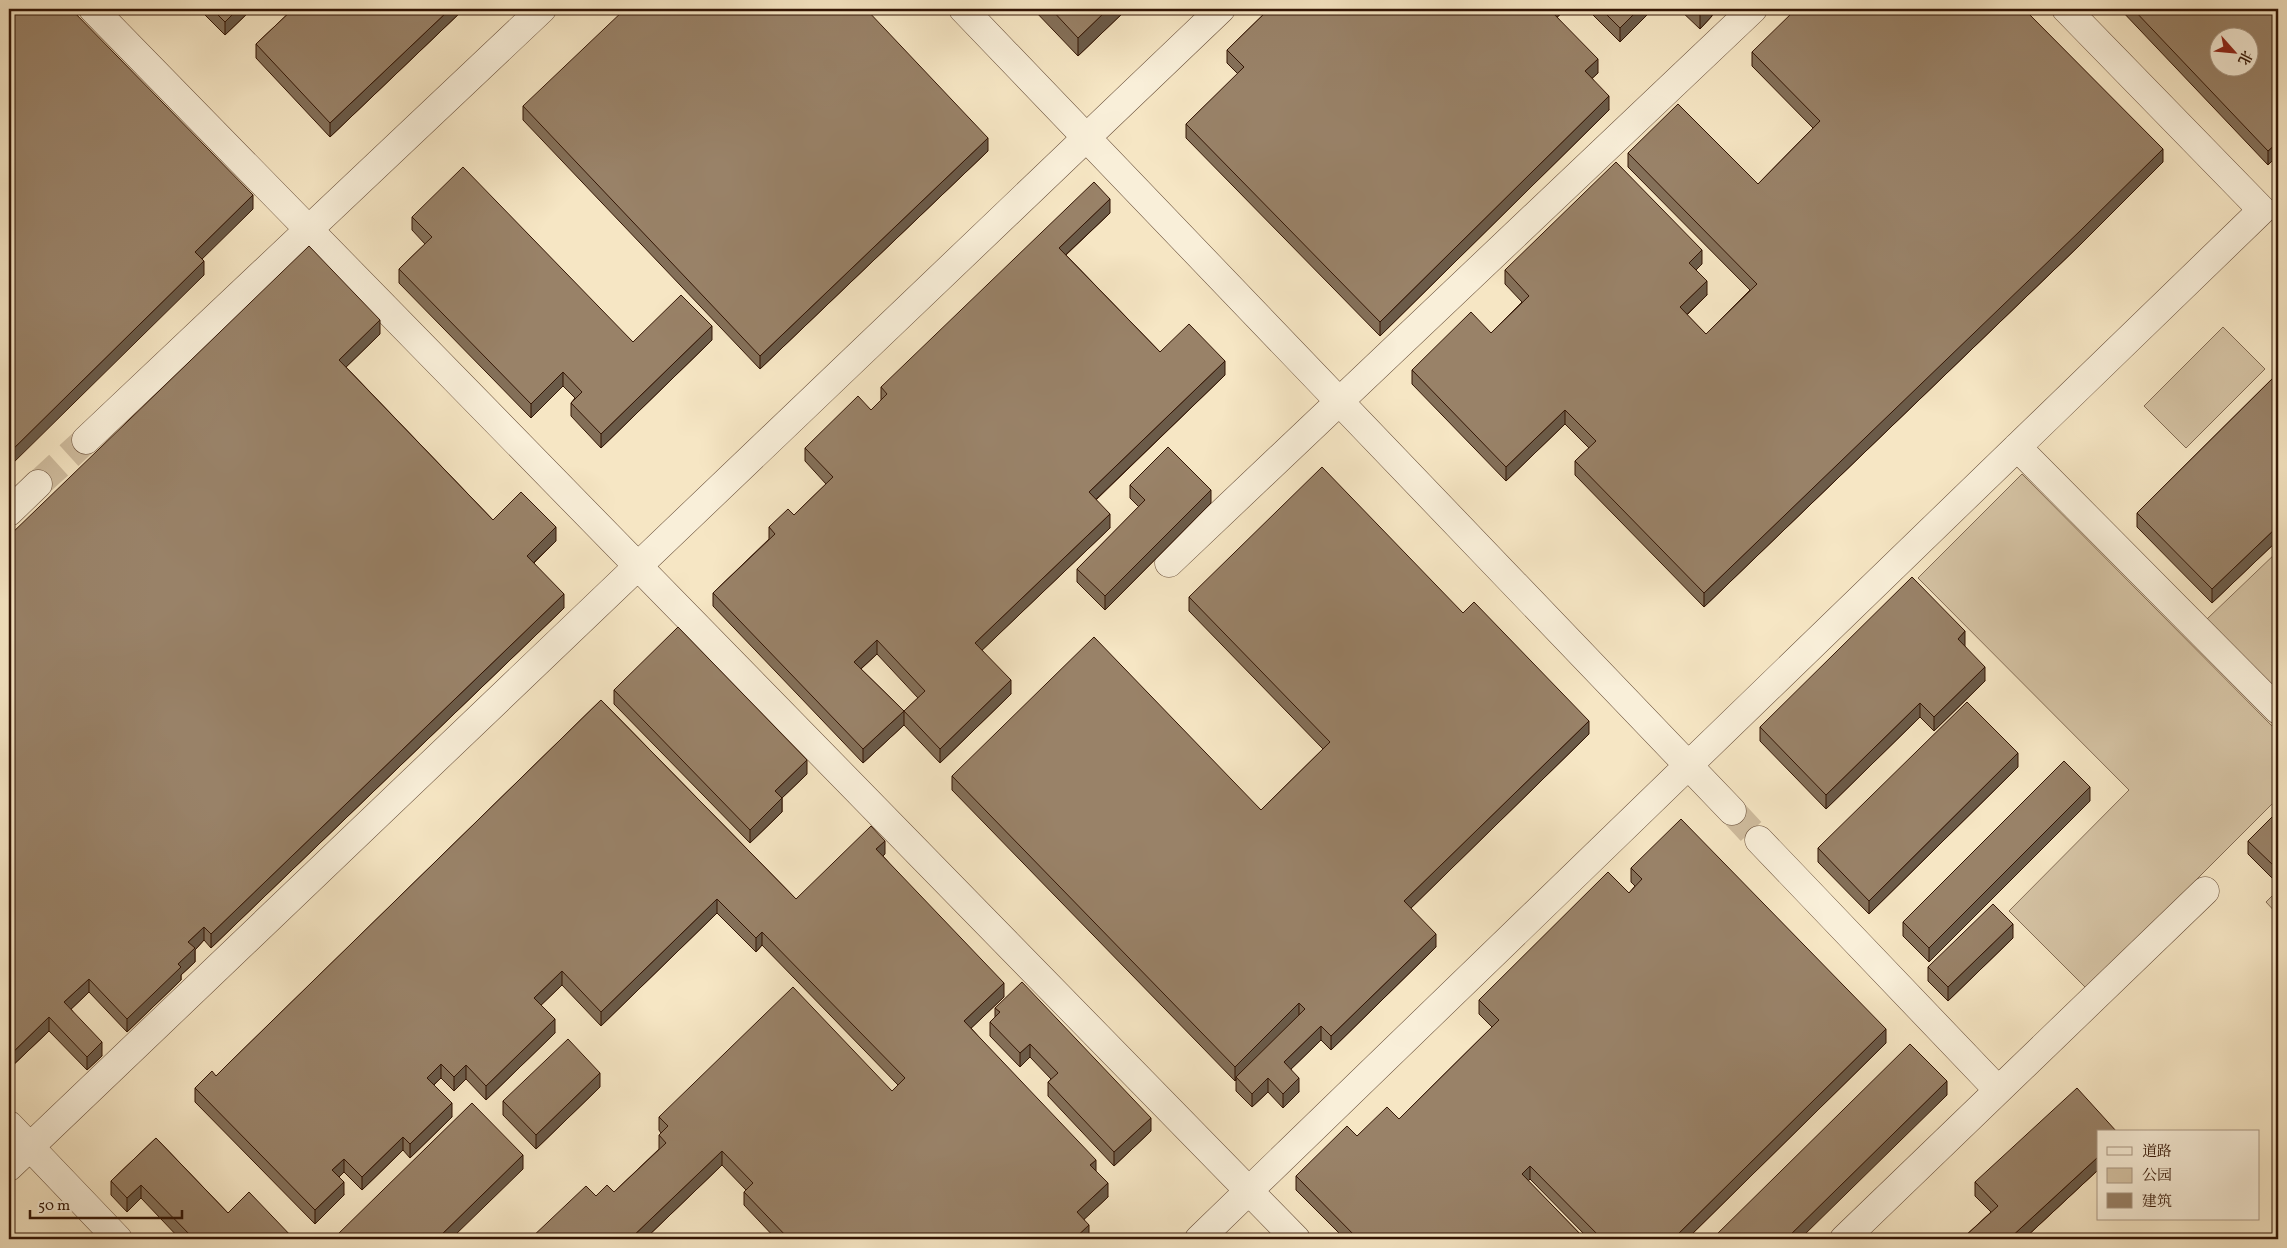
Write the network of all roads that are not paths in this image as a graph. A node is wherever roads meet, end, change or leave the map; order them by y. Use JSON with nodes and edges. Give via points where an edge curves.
{"nodes":[{"id":1,"x":93,"y":9,"type":"edge"},
{"id":2,"x":542,"y":9,"type":"edge"},
{"id":3,"x":963,"y":9,"type":"edge"},
{"id":4,"x":1221,"y":9,"type":"edge"},
{"id":5,"x":1754,"y":9,"type":"edge"},
{"id":6,"x":2066,"y":9,"type":"edge"},
{"id":7,"x":1086,"y":138,"type":"junction"},
{"id":8,"x":309,"y":230,"type":"junction"},
{"id":9,"x":1339,"y":402,"type":"junction"},
{"id":10,"x":86,"y":440,"type":"tunnel mouth"},
{"id":11,"x":2018,"y":447,"type":"junction"},
{"id":12,"x":38,"y":484,"type":"tunnel mouth"},
{"id":13,"x":9,"y":512,"type":"edge"},
{"id":14,"x":1169,"y":563,"type":"dead end"},
{"id":15,"x":638,"y":566,"type":"junction"},
{"id":16,"x":2278,"y":710,"type":"edge"},
{"id":17,"x":1688,"y":766,"type":"junction"},
{"id":18,"x":1732,"y":811,"type":"tunnel mouth"},
{"id":19,"x":1759,"y":840,"type":"tunnel mouth"},
{"id":20,"x":2205,"y":891,"type":"dead end"},
{"id":21,"x":1998,"y":1090,"type":"junction"},
{"id":22,"x":9,"y":1125,"type":"edge"},
{"id":23,"x":30,"y":1147,"type":"junction"},
{"id":24,"x":9,"y":1167,"type":"edge"},
{"id":25,"x":1248,"y":1191,"type":"junction"},
{"id":26,"x":118,"y":1239,"type":"edge"},
{"id":27,"x":1198,"y":1239,"type":"edge"},
{"id":28,"x":1296,"y":1239,"type":"edge"},
{"id":29,"x":1844,"y":1239,"type":"edge"}],
"edges":[{"from":1,"to":8,"type":"lane"},
{"from":2,"to":8,"type":"lane"},
{"from":3,"to":7,"type":"lane"},
{"from":4,"to":7,"type":"lane"},
{"from":5,"to":9,"type":"lane"},
{"from":6,"to":11,"type":"lane","via":[[2262,210]]},
{"from":7,"to":9,"type":"lane"},
{"from":7,"to":15,"type":"lane"},
{"from":8,"to":10,"type":"lane"},
{"from":8,"to":15,"type":"lane"},
{"from":9,"to":14,"type":"lane"},
{"from":9,"to":17,"type":"lane"},
{"from":11,"to":16,"type":"lane"},
{"from":11,"to":17,"type":"lane"},
{"from":12,"to":13,"type":"lane"},
{"from":15,"to":23,"type":"lane"},
{"from":15,"to":25,"type":"lane"},
{"from":17,"to":18,"type":"lane"},
{"from":17,"to":25,"type":"lane"},
{"from":19,"to":21,"type":"lane"},
{"from":20,"to":21,"type":"lane"},
{"from":21,"to":29,"type":"lane"},
{"from":22,"to":23,"type":"lane"},
{"from":23,"to":24,"type":"lane"},
{"from":23,"to":26,"type":"lane"},
{"from":25,"to":27,"type":"lane"},
{"from":25,"to":28,"type":"lane"}]}
